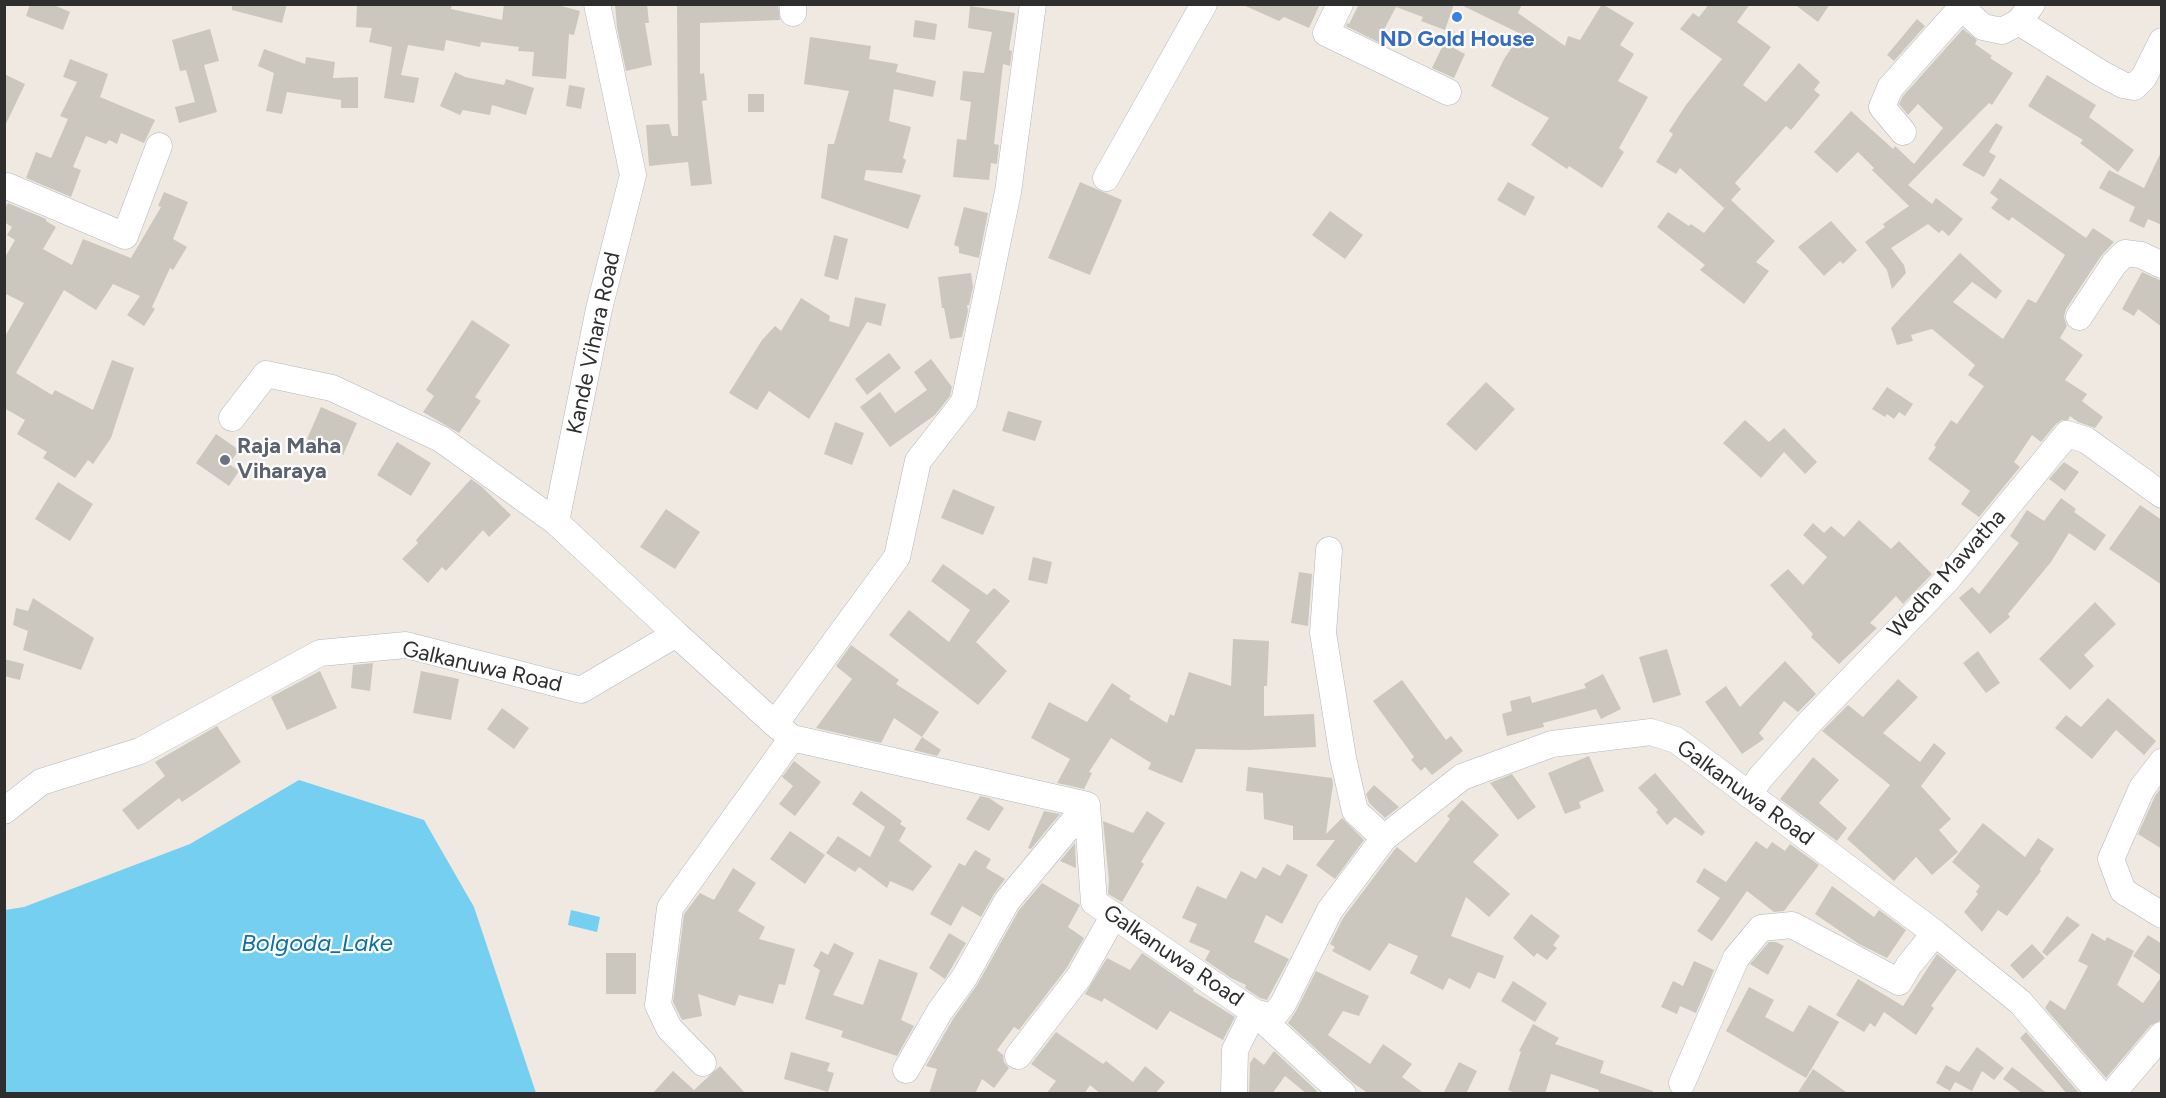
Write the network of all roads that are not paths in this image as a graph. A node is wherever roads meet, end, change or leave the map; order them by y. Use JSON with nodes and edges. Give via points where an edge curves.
{"nodes":[{"id":1,"x":597,"y":4,"type":"edge"},
{"id":2,"x":1033,"y":4,"type":"edge"},
{"id":3,"x":1204,"y":4,"type":"edge"},
{"id":4,"x":1340,"y":4,"type":"edge"},
{"id":5,"x":1960,"y":6,"type":"edge"},
{"id":6,"x":2025,"y":13,"type":"edge"},
{"id":7,"x":2162,"y":41,"type":"edge"},
{"id":8,"x":1448,"y":92,"type":"dead end"},
{"id":9,"x":1903,"y":132,"type":"dead end"},
{"id":10,"x":159,"y":146,"type":"dead end"},
{"id":11,"x":1106,"y":178,"type":"dead end"},
{"id":12,"x":5,"y":184,"type":"edge"},
{"id":13,"x":2162,"y":265,"type":"edge"},
{"id":14,"x":2079,"y":317,"type":"dead end"},
{"id":15,"x":232,"y":418,"type":"dead end"},
{"id":16,"x":2162,"y":495,"type":"edge"},
{"id":17,"x":556,"y":522,"type":"junction"},
{"id":18,"x":1329,"y":550,"type":"dead end"},
{"id":19,"x":676,"y":634,"type":"junction"},
{"id":20,"x":783,"y":731,"type":"junction"},
{"id":21,"x":2162,"y":762,"type":"edge"},
{"id":22,"x":1749,"y":795,"type":"junction"},
{"id":23,"x":1087,"y":805,"type":"junction"},
{"id":24,"x":4,"y":811,"type":"edge"},
{"id":25,"x":1384,"y":838,"type":"junction"},
{"id":26,"x":1114,"y":915,"type":"junction"},
{"id":27,"x":2162,"y":915,"type":"edge"},
{"id":28,"x":1935,"y":933,"type":"junction"},
{"id":29,"x":1254,"y":1012,"type":"junction"},
{"id":30,"x":2162,"y":1035,"type":"edge"},
{"id":31,"x":1018,"y":1056,"type":"dead end"},
{"id":32,"x":703,"y":1063,"type":"dead end"},
{"id":33,"x":906,"y":1070,"type":"dead end"},
{"id":34,"x":1682,"y":1083,"type":"dead end"},
{"id":35,"x":1234,"y":1094,"type":"edge"},
{"id":36,"x":1343,"y":1094,"type":"edge"},
{"id":37,"x":2100,"y":1094,"type":"edge"},
{"id":38,"x":2112,"y":1094,"type":"edge"}],
"edges":[{"from":1,"to":17,"type":"street","name":"Kande Vihara Road","via":[[633,175],[599,309]]},
{"from":2,"to":20,"type":"street","via":[[1008,192],[964,402],[918,461],[897,557]]},
{"from":3,"to":11,"type":"street"},
{"from":4,"to":8,"type":"street","via":[[1326,33]]},
{"from":5,"to":6,"type":"street","via":[[1983,27],[2002,31]]},
{"from":5,"to":9,"type":"street","via":[[1890,88],[1882,107]]},
{"from":6,"to":7,"type":"street","via":[[2102,74],[2122,85],[2134,87],[2144,77]]},
{"from":10,"to":12,"type":"street","via":[[125,236]]},
{"from":13,"to":14,"type":"street","via":[[2125,253]]},
{"from":15,"to":17,"type":"street","via":[[266,374],[333,388],[441,439]]},
{"from":16,"to":22,"type":"street","name":"Wedha Mawatha","via":[[2086,440],[2067,434],[1947,580],[1809,723]]},
{"from":17,"to":19,"type":"street"},
{"from":18,"to":25,"type":"street","via":[[1323,633],[1341,747],[1355,811]]},
{"from":19,"to":20,"type":"street"},
{"from":19,"to":24,"type":"street","name":"Galkanuwa Road","via":[[581,690],[406,645],[320,653],[140,751],[42,782]]},
{"from":20,"to":23,"type":"street"},
{"from":20,"to":32,"type":"street","via":[[670,908],[658,1005],[669,1028]]},
{"from":21,"to":27,"type":"street","via":[[2142,788],[2111,859],[2123,891]]},
{"from":22,"to":25,"type":"street","name":"Galkanuwa Road","via":[[1676,740],[1651,732],[1552,744],[1462,777]]},
{"from":22,"to":28,"type":"street","name":"Galkanuwa Road"},
{"from":23,"to":26,"type":"street","name":"Galkanuwa Road","via":[[1094,902]]},
{"from":23,"to":33,"type":"street","via":[[1006,901],[964,978]]},
{"from":25,"to":29,"type":"street","name":"Galkanuwa Road","via":[[1330,910],[1283,1004],[1273,1017]]},
{"from":26,"to":29,"type":"street","name":"Galkanuwa Road"},
{"from":26,"to":31,"type":"street","via":[[1079,977]]},
{"from":28,"to":34,"type":"street","via":[[1899,982],[1792,925],[1761,928],[1736,957]]},
{"from":28,"to":37,"type":"street","name":"Galkanuwa Road","via":[[2020,1002]]},
{"from":29,"to":35,"type":"street","via":[[1235,1050]]},
{"from":29,"to":36,"type":"street"},
{"from":30,"to":38,"type":"street"}]}
